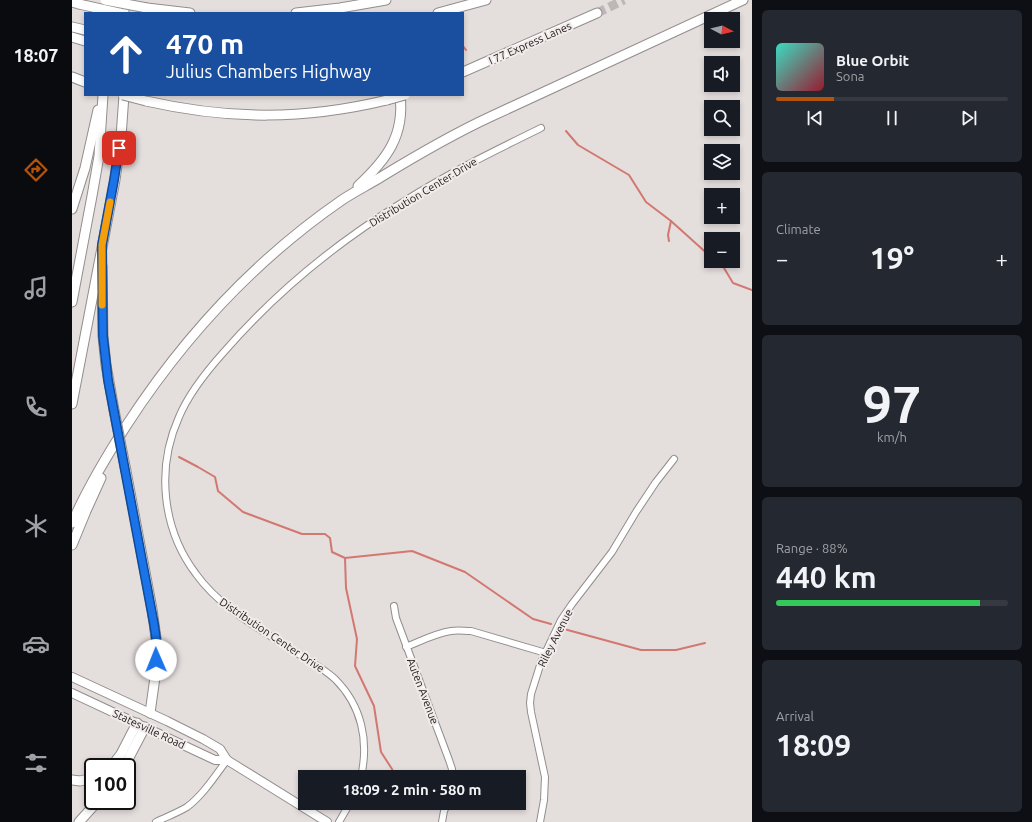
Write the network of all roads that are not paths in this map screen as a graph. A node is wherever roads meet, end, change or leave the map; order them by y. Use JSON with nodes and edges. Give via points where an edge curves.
{"nodes":[{"id":1,"x":104,"y":0,"type":"edge"},
{"id":2,"x":124,"y":0,"type":"edge"},
{"id":3,"x":386,"y":0,"type":"edge"},
{"id":4,"x":486,"y":0,"type":"edge"},
{"id":5,"x":744,"y":0,"type":"edge"},
{"id":6,"x":75,"y":3,"type":"edge"},
{"id":7,"x":103,"y":12,"type":"edge"},
{"id":8,"x":115,"y":12,"type":"edge"},
{"id":9,"x":124,"y":12,"type":"edge"},
{"id":10,"x":181,"y":12,"type":"edge"},
{"id":11,"x":305,"y":12,"type":"edge"},
{"id":12,"x":442,"y":12,"type":"edge"},
{"id":13,"x":597,"y":13,"type":"tunnel mouth"},
{"id":14,"x":72,"y":26,"type":"edge"},
{"id":15,"x":83,"y":29,"type":"edge"},
{"id":16,"x":72,"y":37,"type":"edge"},
{"id":17,"x":83,"y":41,"type":"edge"},
{"id":18,"x":464,"y":72,"type":"edge"},
{"id":19,"x":72,"y":77,"type":"edge"},
{"id":20,"x":84,"y":82,"type":"edge"},
{"id":21,"x":102,"y":96,"type":"edge"},
{"id":22,"x":102,"y":96,"type":"edge"},
{"id":23,"x":123,"y":96,"type":"edge"},
{"id":24,"x":127,"y":96,"type":"edge"},
{"id":25,"x":400,"y":96,"type":"edge"},
{"id":26,"x":401,"y":96,"type":"edge"},
{"id":27,"x":541,"y":128,"type":"dead end"},
{"id":28,"x":343,"y":199,"type":"junction"},
{"id":29,"x":72,"y":209,"type":"edge"},
{"id":30,"x":102,"y":245,"type":"junction"},
{"id":31,"x":72,"y":302,"type":"edge"},
{"id":32,"x":72,"y":404,"type":"edge"},
{"id":33,"x":130,"y":419,"type":"junction"},
{"id":34,"x":674,"y":459,"type":"dead end"},
{"id":35,"x":72,"y":523,"type":"edge"},
{"id":36,"x":72,"y":545,"type":"edge"},
{"id":37,"x":394,"y":606,"type":"dead end"},
{"id":38,"x":406,"y":647,"type":"junction"},
{"id":39,"x":546,"y":652,"type":"junction"},
{"id":40,"x":72,"y":678,"type":"edge"},
{"id":41,"x":72,"y":693,"type":"edge"},
{"id":42,"x":150,"y":713,"type":"junction"},
{"id":43,"x":141,"y":725,"type":"junction"},
{"id":44,"x":118,"y":758,"type":"edge"},
{"id":45,"x":128,"y":758,"type":"edge"},
{"id":46,"x":227,"y":760,"type":"junction"},
{"id":47,"x":362,"y":770,"type":"edge"},
{"id":48,"x":452,"y":770,"type":"edge"},
{"id":49,"x":72,"y":780,"type":"edge"},
{"id":50,"x":84,"y":780,"type":"edge"},
{"id":51,"x":90,"y":810,"type":"edge"},
{"id":52,"x":346,"y":810,"type":"edge"},
{"id":53,"x":444,"y":810,"type":"edge"},
{"id":54,"x":79,"y":822,"type":"edge"},
{"id":55,"x":156,"y":822,"type":"edge"},
{"id":56,"x":327,"y":822,"type":"edge"},
{"id":57,"x":339,"y":822,"type":"edge"},
{"id":58,"x":442,"y":822,"type":"edge"},
{"id":59,"x":540,"y":822,"type":"edge"}],
"edges":[{"from":1,"to":7,"type":"highway"},
{"from":1,"to":10,"type":"highway","bridge":true},
{"from":2,"to":9,"type":"highway"},
{"from":3,"to":11,"type":"highway"},
{"from":4,"to":12,"type":"highway"},
{"from":5,"to":28,"type":"highway","via":[[471,126]]},
{"from":6,"to":8,"type":"highway","bridge":true},
{"from":13,"to":18,"type":"highway","name":"I 77 Express Lanes"},
{"from":14,"to":15,"type":"highway"},
{"from":16,"to":17,"type":"highway"},
{"from":19,"to":20,"type":"highway"},
{"from":21,"to":29,"type":"highway","via":[[85,168]]},
{"from":22,"to":31,"type":"highway","via":[[99,156]]},
{"from":23,"to":30,"type":"highway","via":[[121,137]]},
{"from":24,"to":26,"type":"highway","bridge":true,"via":[[177,108],[256,116],[353,108]]},
{"from":25,"to":28,"type":"highway","via":[[400,123],[390,148],[373,171]]},
{"from":27,"to":47,"type":"street","name":"Distribution Center Drive","via":[[403,201],[310,268],[260,314],[201,379],[188,398],[172,436],[165,471],[166,495],[170,519],[184,555],[205,586],[223,603],[336,680],[353,703],[360,720],[365,754]]},
{"from":28,"to":33,"type":"highway","via":[[285,244],[226,299],[196,331]]},
{"from":30,"to":32,"type":"highway"},
{"from":30,"to":42,"type":"highway","bridge":true,"via":[[103,336],[106,365],[156,638],[156,670]]},
{"from":33,"to":35,"type":"highway","via":[[106,456]]},
{"from":33,"to":36,"type":"highway"},
{"from":34,"to":39,"type":"street","name":"Riley Avenue","via":[[656,482],[612,552],[561,620]]},
{"from":37,"to":38,"type":"street","name":"Auten Avenue"},
{"from":38,"to":39,"type":"street","via":[[443,632],[461,630]]},
{"from":38,"to":48,"type":"street","name":"Auten Avenue"},
{"from":39,"to":59,"type":"street","name":"Riley Avenue","via":[[532,689],[530,703],[545,777]]},
{"from":40,"to":42,"type":"main road","name":"Statesville Road"},
{"from":41,"to":43,"type":"main road","name":"Statesville Road"},
{"from":42,"to":43,"type":"main road"},
{"from":42,"to":46,"type":"main road","name":"Statesville Road","via":[[220,749]]},
{"from":43,"to":44,"type":"highway"},
{"from":43,"to":45,"type":"highway"},
{"from":43,"to":46,"type":"main road","name":"Statesville Road","via":[[215,760]]},
{"from":46,"to":55,"type":"street","via":[[196,800]]},
{"from":46,"to":56,"type":"main road","name":"Statesville Road"},
{"from":49,"to":50,"type":"highway"},
{"from":51,"to":54,"type":"highway"},
{"from":52,"to":57,"type":"street"},
{"from":53,"to":58,"type":"street"}]}
